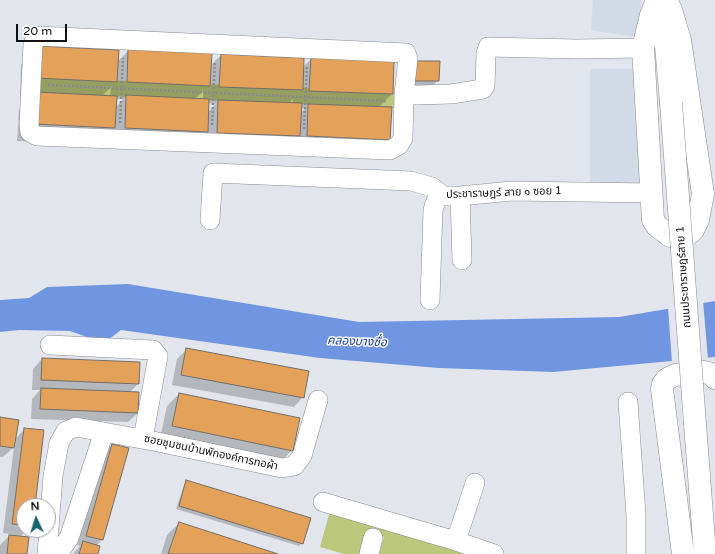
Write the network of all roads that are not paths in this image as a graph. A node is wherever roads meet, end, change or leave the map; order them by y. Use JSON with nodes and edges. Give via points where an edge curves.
{"nodes":[{"id":1,"x":658,"y":0,"type":"edge"},
{"id":2,"x":662,"y":0,"type":"edge"},
{"id":3,"x":666,"y":0,"type":"edge"},
{"id":4,"x":643,"y":48,"type":"junction"},
{"id":5,"x":404,"y":98,"type":"junction"},
{"id":6,"x":651,"y":192,"type":"junction"},
{"id":7,"x":709,"y":194,"type":"edge"},
{"id":8,"x":451,"y":196,"type":"junction"},
{"id":9,"x":210,"y":220,"type":"dead end"},
{"id":10,"x":462,"y":260,"type":"dead end"},
{"id":11,"x":430,"y":300,"type":"dead end"},
{"id":12,"x":50,"y":345,"type":"dead end"},
{"id":13,"x":715,"y":378,"type":"edge"},
{"id":14,"x":318,"y":400,"type":"dead end"},
{"id":15,"x":628,"y":402,"type":"dead end"},
{"id":16,"x":104,"y":432,"type":"junction"},
{"id":17,"x":143,"y":439,"type":"junction"},
{"id":18,"x":475,"y":483,"type":"dead end"},
{"id":19,"x":324,"y":502,"type":"dead end"},
{"id":20,"x":456,"y":541,"type":"junction"},
{"id":21,"x":47,"y":554,"type":"edge"},
{"id":22,"x":58,"y":554,"type":"edge"},
{"id":23,"x":494,"y":554,"type":"edge"},
{"id":24,"x":636,"y":554,"type":"edge"},
{"id":25,"x":683,"y":554,"type":"edge"},
{"id":26,"x":705,"y":554,"type":"edge"}],
"edges":[{"from":1,"to":4,"type":"main road","via":[[651,15]]},
{"from":2,"to":26,"type":"main road","name":"ถนนประชาราษฎร์สาย 1","bridge":true},
{"from":3,"to":7,"type":"main road","via":[[680,40]]},
{"from":4,"to":5,"type":"street","via":[[488,47],[483,89]]},
{"from":4,"to":6,"type":"main road"},
{"from":5,"to":5,"type":"street","via":[[408,59],[406,53],[37,36],[33,44],[29,125],[30,132],[37,136],[390,150],[399,145],[403,138]]},
{"from":6,"to":7,"type":"main road","via":[[654,220],[657,226],[670,236],[687,235],[692,230]]},
{"from":6,"to":8,"type":"street","name":"ประชาราษฎร์ สาย ๑ ซอย 1","via":[[512,191]]},
{"from":8,"to":9,"type":"street","via":[[411,180],[213,173]]},
{"from":8,"to":10,"type":"street"},
{"from":8,"to":11,"type":"street","name":"ประชาราษฎร์ สาย ๑ ซอย 1","via":[[438,197],[433,210]]},
{"from":12,"to":17,"type":"street","via":[[153,350],[158,356]]},
{"from":13,"to":25,"type":"main road","via":[[706,372],[675,375],[667,379],[662,389]]},
{"from":14,"to":17,"type":"street","name":"ซอยชุมชนบ้านพักองค์การทอผ้า","via":[[302,456],[294,466],[282,468]]},
{"from":15,"to":24,"type":"street","via":[[636,515]]},
{"from":16,"to":17,"type":"street","name":"ซอยชุมชนบ้านพักองค์การทอผ้า"},
{"from":16,"to":21,"type":"street","name":"ซอยชุมชนบ้านพักองค์การทอผ้า","via":[[76,427],[66,431],[60,443],[53,476]]},
{"from":16,"to":22,"type":"street","via":[[69,538]]},
{"from":18,"to":20,"type":"street"},
{"from":19,"to":20,"type":"street"},
{"from":20,"to":23,"type":"street"}]}
